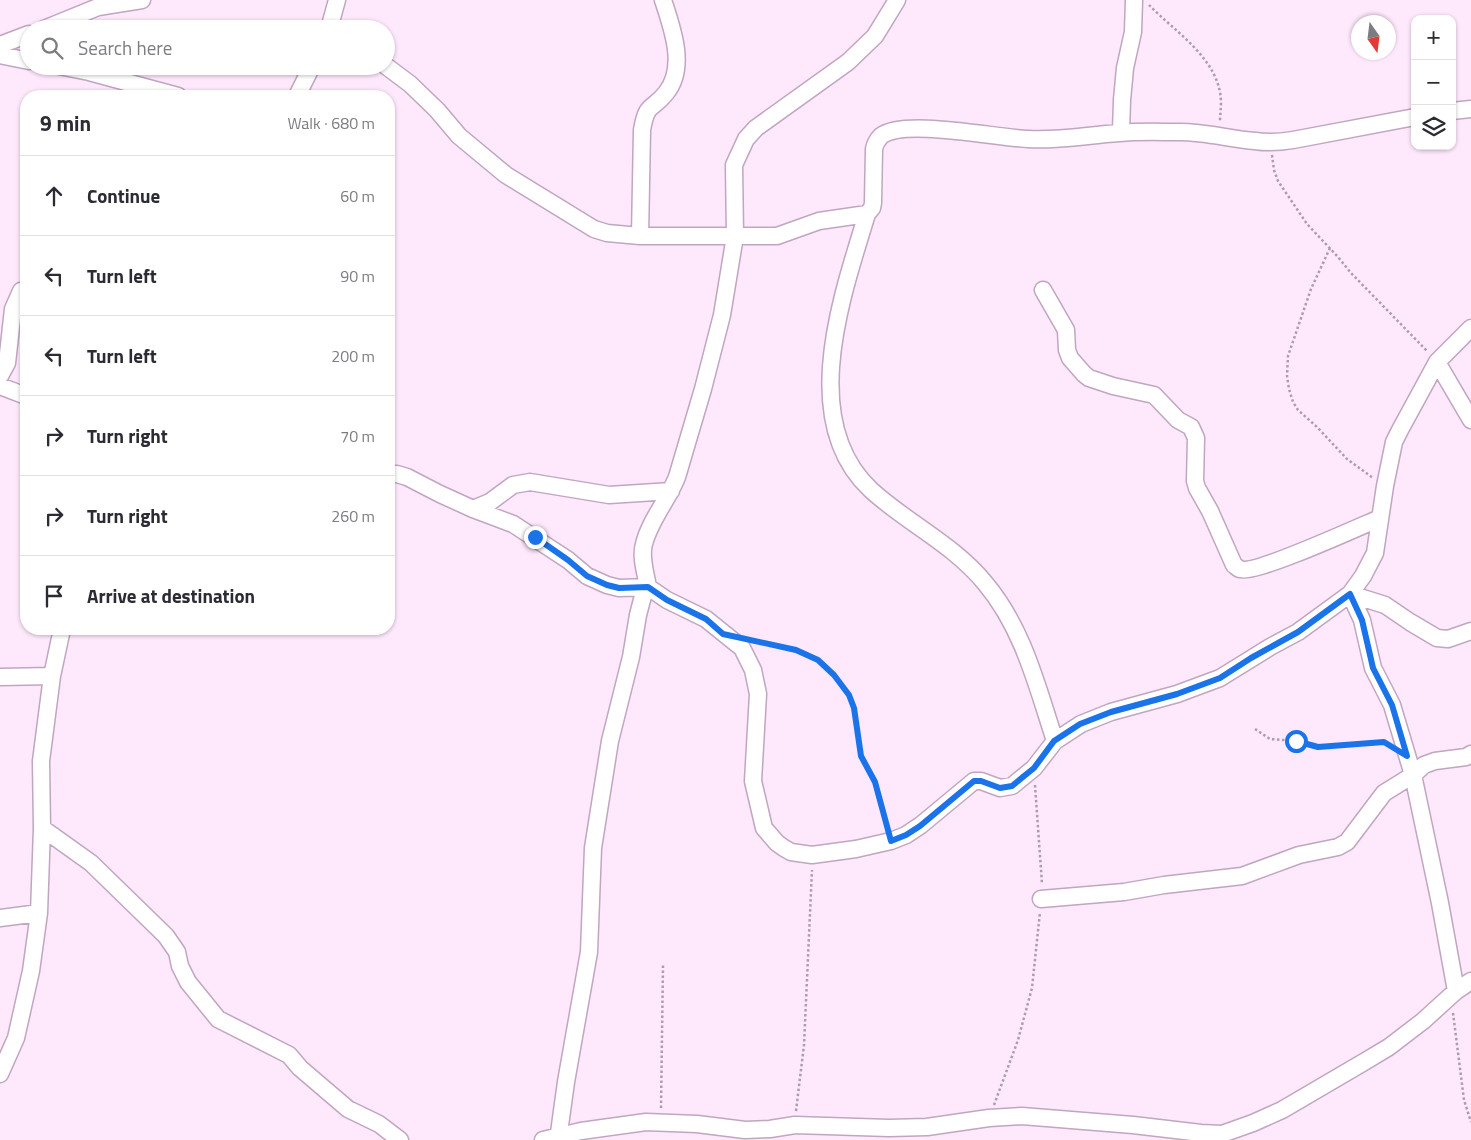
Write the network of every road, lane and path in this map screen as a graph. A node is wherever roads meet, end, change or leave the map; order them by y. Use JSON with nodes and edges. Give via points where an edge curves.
{"nodes":[{"id":1,"x":142,"y":0,"type":"edge"},
{"id":2,"x":337,"y":0,"type":"edge"},
{"id":3,"x":663,"y":0,"type":"edge"},
{"id":4,"x":896,"y":0,"type":"edge"},
{"id":5,"x":1134,"y":0,"type":"edge"},
{"id":6,"x":1144,"y":0,"type":"edge"},
{"id":7,"x":66,"y":20,"type":"edge"},
{"id":8,"x":331,"y":20,"type":"edge"},
{"id":9,"x":20,"y":37,"type":"edge"},
{"id":10,"x":0,"y":45,"type":"edge"},
{"id":11,"x":0,"y":55,"type":"edge"},
{"id":12,"x":20,"y":59,"type":"edge"},
{"id":13,"x":395,"y":73,"type":"edge"},
{"id":14,"x":100,"y":75,"type":"edge"},
{"id":15,"x":308,"y":75,"type":"edge"},
{"id":16,"x":156,"y":90,"type":"edge"},
{"id":17,"x":300,"y":90,"type":"edge"},
{"id":18,"x":1471,"y":109,"type":"edge"},
{"id":19,"x":1456,"y":111,"type":"edge"},
{"id":20,"x":1411,"y":118,"type":"edge"},
{"id":21,"x":1121,"y":132,"type":"junction"},
{"id":22,"x":1219,"y":135,"type":"junction"},
{"id":23,"x":1273,"y":142,"type":"junction"},
{"id":24,"x":867,"y":214,"type":"junction"},
{"id":25,"x":640,"y":236,"type":"junction"},
{"id":26,"x":735,"y":236,"type":"junction"},
{"id":27,"x":1330,"y":248,"type":"junction"},
{"id":28,"x":1043,"y":290,"type":"dead end"},
{"id":29,"x":20,"y":293,"type":"edge"},
{"id":30,"x":1471,"y":328,"type":"edge"},
{"id":31,"x":1437,"y":362,"type":"junction"},
{"id":32,"x":0,"y":376,"type":"edge"},
{"id":33,"x":0,"y":386,"type":"edge"},
{"id":34,"x":20,"y":394,"type":"edge"},
{"id":35,"x":1471,"y":420,"type":"edge"},
{"id":36,"x":395,"y":474,"type":"edge"},
{"id":37,"x":1385,"y":486,"type":"junction"},
{"id":38,"x":671,"y":491,"type":"junction"},
{"id":39,"x":472,"y":509,"type":"junction"},
{"id":40,"x":1380,"y":518,"type":"junction"},
{"id":41,"x":648,"y":587,"type":"junction"},
{"id":42,"x":1350,"y":594,"type":"junction"},
{"id":43,"x":1471,"y":631,"type":"edge"},
{"id":44,"x":61,"y":635,"type":"edge"},
{"id":45,"x":750,"y":640,"type":"dead end"},
{"id":46,"x":52,"y":676,"type":"junction"},
{"id":47,"x":0,"y":677,"type":"edge"},
{"id":48,"x":1255,"y":729,"type":"dead end"},
{"id":49,"x":1054,"y":741,"type":"junction"},
{"id":50,"x":1471,"y":754,"type":"edge"},
{"id":51,"x":1407,"y":756,"type":"junction"},
{"id":52,"x":1034,"y":768,"type":"junction"},
{"id":53,"x":1413,"y":775,"type":"junction"},
{"id":54,"x":42,"y":828,"type":"junction"},
{"id":55,"x":891,"y":841,"type":"junction"},
{"id":56,"x":812,"y":855,"type":"junction"},
{"id":57,"x":1041,"y":899,"type":"junction"},
{"id":58,"x":39,"y":913,"type":"junction"},
{"id":59,"x":0,"y":918,"type":"edge"},
{"id":60,"x":663,"y":965,"type":"dead end"},
{"id":61,"x":1471,"y":981,"type":"edge"},
{"id":62,"x":1454,"y":994,"type":"junction"},
{"id":63,"x":0,"y":1074,"type":"edge"},
{"id":64,"x":989,"y":1118,"type":"junction"},
{"id":65,"x":661,"y":1122,"type":"junction"},
{"id":66,"x":1471,"y":1122,"type":"edge"},
{"id":67,"x":795,"y":1125,"type":"junction"},
{"id":68,"x":827,"y":1133,"type":"edge"},
{"id":69,"x":1221,"y":1138,"type":"edge"},
{"id":70,"x":553,"y":1139,"type":"edge"},
{"id":71,"x":400,"y":1140,"type":"edge"}],
"edges":[{"from":1,"to":7,"type":"street","via":[[98,7]]},
{"from":2,"to":8,"type":"street"},
{"from":3,"to":25,"type":"street","via":[[672,28],[677,62],[672,85],[647,109],[644,117]]},
{"from":4,"to":26,"type":"street","via":[[875,36],[862,49],[756,128],[746,139],[734,165]]},
{"from":5,"to":21,"type":"street"},
{"from":6,"to":22,"type":"path","via":[[1195,48],[1215,77],[1221,101]]},
{"from":9,"to":10,"type":"street"},
{"from":11,"to":12,"type":"street"},
{"from":13,"to":25,"type":"street","via":[[437,110],[459,136],[506,175],[594,229]]},
{"from":14,"to":16,"type":"street"},
{"from":15,"to":17,"type":"street"},
{"from":18,"to":19,"type":"street"},
{"from":20,"to":23,"type":"street"},
{"from":21,"to":22,"type":"street"},
{"from":21,"to":24,"type":"street","via":[[1055,140],[957,130],[889,132],[876,142],[874,149],[873,203]]},
{"from":22,"to":23,"type":"street"},
{"from":23,"to":27,"type":"path","via":[[1272,158],[1278,181],[1307,224]]},
{"from":24,"to":26,"type":"street","via":[[819,221],[777,236]]},
{"from":24,"to":49,"type":"street","via":[[840,311],[833,358],[830,395],[843,452],[855,473],[871,490],[960,556],[1008,612],[1022,642]]},
{"from":25,"to":26,"type":"street"},
{"from":26,"to":38,"type":"street","via":[[722,315],[708,372]]},
{"from":27,"to":31,"type":"path"},
{"from":27,"to":37,"type":"path","via":[[1311,289],[1288,356],[1289,389],[1298,410],[1347,459]]},
{"from":28,"to":40,"type":"street","via":[[1064,324],[1070,358],[1084,374],[1113,386],[1154,395],[1178,420],[1194,431],[1197,488],[1234,565],[1240,570],[1324,543]]},
{"from":29,"to":32,"type":"street","via":[[13,309],[6,363]]},
{"from":30,"to":31,"type":"street"},
{"from":31,"to":35,"type":"street"},
{"from":31,"to":37,"type":"street","via":[[1394,442]]},
{"from":33,"to":34,"type":"street"},
{"from":36,"to":39,"type":"street"},
{"from":37,"to":40,"type":"street"},
{"from":38,"to":39,"type":"street","via":[[609,495],[530,482],[513,485],[490,502]]},
{"from":38,"to":41,"type":"street","via":[[643,546]]},
{"from":39,"to":41,"type":"street","via":[[513,524],[587,576],[607,585]]},
{"from":40,"to":42,"type":"street","via":[[1375,553]]},
{"from":41,"to":56,"type":"street","via":[[706,619],[742,648],[758,694],[753,781],[764,828],[791,852]]},
{"from":41,"to":70,"type":"street","via":[[638,615],[608,750],[593,848],[589,952]]},
{"from":42,"to":43,"type":"street","via":[[1385,605],[1437,638],[1448,639]]},
{"from":42,"to":49,"type":"street","via":[[1298,632],[1220,678],[1100,716],[1080,724]]},
{"from":42,"to":51,"type":"street","via":[[1362,620],[1373,668],[1392,705]]},
{"from":44,"to":46,"type":"street"},
{"from":45,"to":55,"type":"path","via":[[796,650],[818,660],[849,695],[861,756],[875,782]]},
{"from":46,"to":47,"type":"street"},
{"from":46,"to":54,"type":"street","via":[[41,761]]},
{"from":48,"to":51,"type":"path","via":[[1270,739],[1318,747],[1384,742]]},
{"from":49,"to":52,"type":"street"},
{"from":50,"to":53,"type":"street","via":[[1466,758],[1435,761],[1424,765]]},
{"from":51,"to":53,"type":"street"},
{"from":52,"to":55,"type":"street","via":[[1007,788],[974,781],[920,826]]},
{"from":52,"to":57,"type":"path"},
{"from":53,"to":57,"type":"street","via":[[1384,793],[1347,842],[1338,847],[1299,855],[1242,876]]},
{"from":53,"to":62,"type":"street","via":[[1440,903]]},
{"from":54,"to":58,"type":"street"},
{"from":54,"to":71,"type":"street","via":[[91,863],[166,936],[177,952],[188,982],[218,1018],[290,1055],[300,1068],[348,1108],[379,1124]]},
{"from":55,"to":56,"type":"street"},
{"from":56,"to":67,"type":"path","via":[[804,1045]]},
{"from":57,"to":64,"type":"path","via":[[1032,988],[1018,1040]]},
{"from":58,"to":59,"type":"street"},
{"from":58,"to":63,"type":"street","via":[[32,971],[16,1038]]},
{"from":60,"to":65,"type":"path"},
{"from":61,"to":62,"type":"street"},
{"from":62,"to":66,"type":"path","via":[[1464,1100]]},
{"from":62,"to":69,"type":"street","via":[[1389,1047],[1282,1110]]},
{"from":64,"to":68,"type":"street","via":[[927,1127]]},
{"from":64,"to":69,"type":"street","via":[[1022,1116],[1133,1125]]},
{"from":65,"to":67,"type":"street","via":[[745,1130]]},
{"from":65,"to":70,"type":"street","via":[[628,1124]]},
{"from":67,"to":68,"type":"street"}]}
